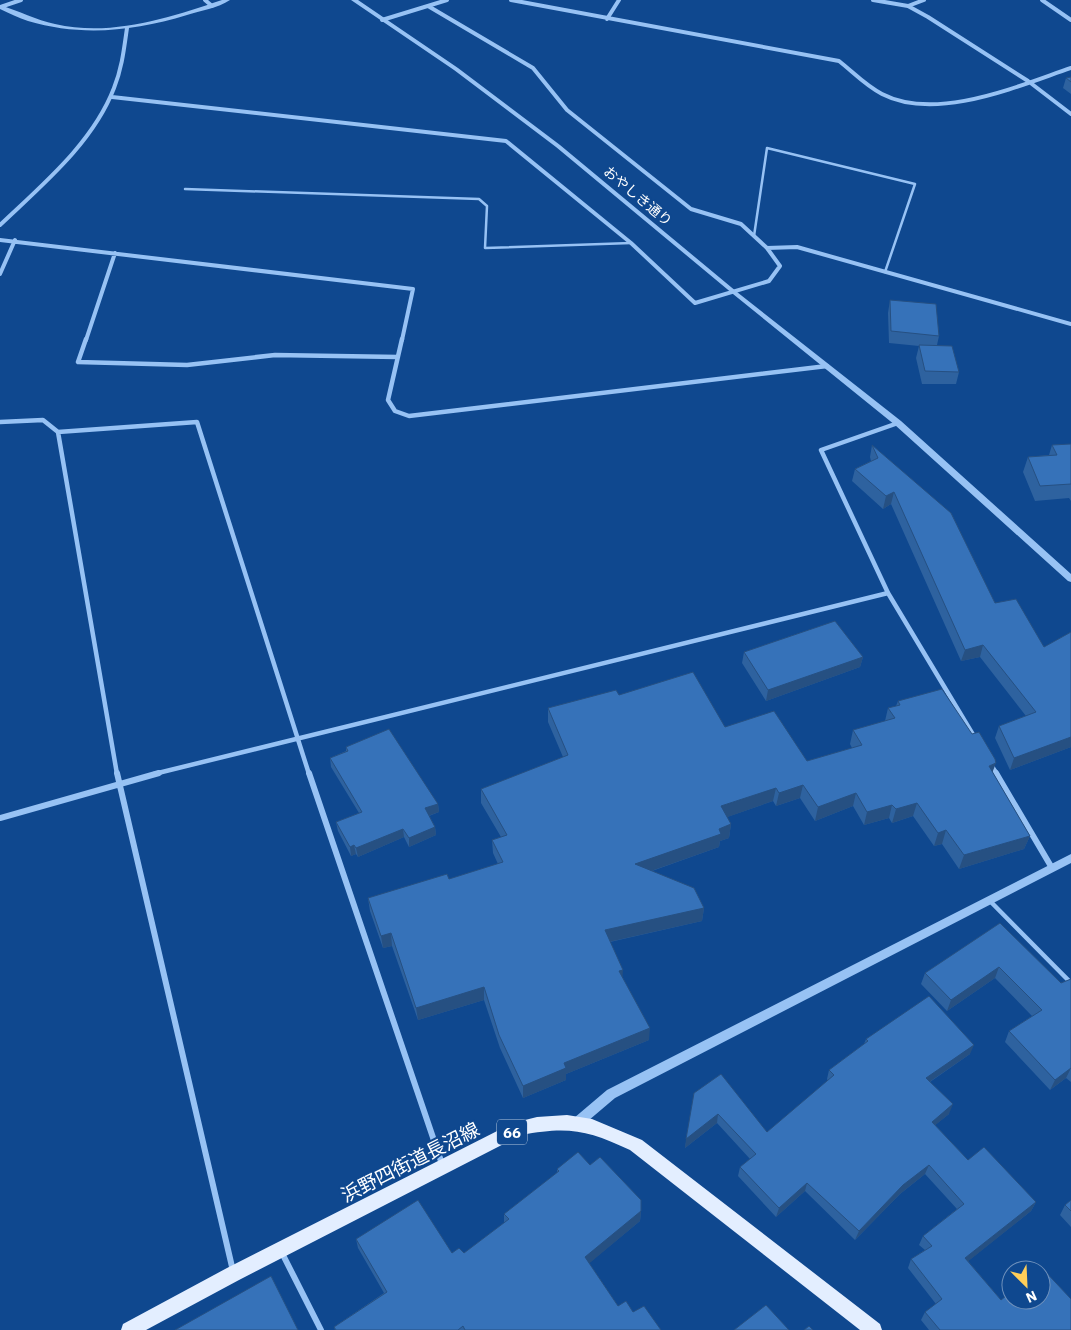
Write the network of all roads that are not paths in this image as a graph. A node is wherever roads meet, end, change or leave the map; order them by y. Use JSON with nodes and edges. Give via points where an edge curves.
{"nodes":[{"id":1,"x":21,"y":0,"type":"edge"},
{"id":2,"x":205,"y":0,"type":"edge"},
{"id":3,"x":227,"y":0,"type":"edge"},
{"id":4,"x":354,"y":0,"type":"edge"},
{"id":5,"x":447,"y":0,"type":"edge"},
{"id":6,"x":511,"y":0,"type":"edge"},
{"id":7,"x":619,"y":0,"type":"edge"},
{"id":8,"x":873,"y":0,"type":"edge"},
{"id":9,"x":924,"y":0,"type":"edge"},
{"id":10,"x":1042,"y":0,"type":"edge"},
{"id":11,"x":212,"y":6,"type":"junction"},
{"id":12,"x":428,"y":6,"type":"junction"},
{"id":13,"x":908,"y":6,"type":"junction"},
{"id":14,"x":0,"y":7,"type":"edge"},
{"id":15,"x":382,"y":20,"type":"junction"},
{"id":16,"x":607,"y":20,"type":"junction"},
{"id":17,"x":1071,"y":20,"type":"edge"},
{"id":18,"x":127,"y":28,"type":"junction"},
{"id":19,"x":1071,"y":68,"type":"edge"},
{"id":20,"x":1028,"y":82,"type":"junction"},
{"id":21,"x":112,"y":97,"type":"junction"},
{"id":22,"x":1071,"y":114,"type":"edge"},
{"id":23,"x":185,"y":189,"type":"dead end"},
{"id":24,"x":0,"y":224,"type":"edge"},
{"id":25,"x":754,"y":236,"type":"junction"},
{"id":26,"x":0,"y":240,"type":"edge"},
{"id":27,"x":15,"y":240,"type":"junction"},
{"id":28,"x":631,"y":244,"type":"junction"},
{"id":29,"x":767,"y":248,"type":"junction"},
{"id":30,"x":115,"y":253,"type":"junction"},
{"id":31,"x":885,"y":272,"type":"junction"},
{"id":32,"x":0,"y":274,"type":"edge"},
{"id":33,"x":735,"y":293,"type":"junction"},
{"id":34,"x":1071,"y":324,"type":"edge"},
{"id":35,"x":398,"y":357,"type":"junction"},
{"id":36,"x":827,"y":366,"type":"junction"},
{"id":37,"x":0,"y":422,"type":"edge"},
{"id":38,"x":898,"y":423,"type":"junction"},
{"id":39,"x":58,"y":432,"type":"junction"},
{"id":40,"x":1071,"y":579,"type":"edge"},
{"id":41,"x":888,"y":593,"type":"junction"},
{"id":42,"x":297,"y":738,"type":"junction"},
{"id":43,"x":978,"y":743,"type":"edge"},
{"id":44,"x":988,"y":759,"type":"edge"},
{"id":45,"x":119,"y":783,"type":"junction"},
{"id":46,"x":0,"y":818,"type":"edge"},
{"id":47,"x":1071,"y":858,"type":"edge"},
{"id":48,"x":1052,"y":868,"type":"junction"},
{"id":49,"x":989,"y":900,"type":"junction"},
{"id":50,"x":1071,"y":983,"type":"edge"},
{"id":51,"x":578,"y":1122,"type":"junction"},
{"id":52,"x":443,"y":1167,"type":"junction"},
{"id":53,"x":281,"y":1251,"type":"junction"},
{"id":54,"x":234,"y":1274,"type":"junction"},
{"id":55,"x":129,"y":1330,"type":"edge"},
{"id":56,"x":321,"y":1330,"type":"edge"},
{"id":57,"x":874,"y":1330,"type":"edge"}],
"edges":[{"from":1,"to":14,"type":"street"},
{"from":2,"to":11,"type":"street"},
{"from":3,"to":11,"type":"street"},
{"from":4,"to":15,"type":"street","name":"おやしき通り"},
{"from":5,"to":12,"type":"street"},
{"from":6,"to":16,"type":"street"},
{"from":7,"to":16,"type":"street"},
{"from":8,"to":13,"type":"street"},
{"from":9,"to":13,"type":"street"},
{"from":10,"to":17,"type":"street"},
{"from":11,"to":18,"type":"street","via":[[164,22]]},
{"from":12,"to":15,"type":"street"},
{"from":12,"to":25,"type":"street","via":[[533,68],[567,110],[690,209],[741,224]]},
{"from":13,"to":20,"type":"street"},
{"from":14,"to":18,"type":"street","via":[[44,25],[78,30]]},
{"from":15,"to":33,"type":"street","name":"おやしき通り","via":[[514,112]]},
{"from":16,"to":20,"type":"street","via":[[839,61],[882,94],[910,104],[951,104]]},
{"from":18,"to":21,"type":"street","via":[[127,51]]},
{"from":19,"to":20,"type":"street"},
{"from":20,"to":22,"type":"street"},
{"from":21,"to":24,"type":"street","via":[[86,140]]},
{"from":21,"to":28,"type":"street","via":[[506,141]]},
{"from":23,"to":28,"type":"lane","via":[[479,199],[487,206],[485,248]]},
{"from":25,"to":29,"type":"street"},
{"from":25,"to":31,"type":"lane","via":[[767,148],[915,184]]},
{"from":26,"to":27,"type":"street"},
{"from":27,"to":30,"type":"street"},
{"from":27,"to":32,"type":"street"},
{"from":28,"to":33,"type":"street","via":[[695,303]]},
{"from":29,"to":31,"type":"street","via":[[797,247]]},
{"from":29,"to":33,"type":"street","via":[[780,266],[769,281]]},
{"from":30,"to":35,"type":"street","via":[[412,289]]},
{"from":30,"to":35,"type":"street","via":[[78,362],[187,365],[274,355]]},
{"from":31,"to":34,"type":"street"},
{"from":33,"to":36,"type":"street","name":"おやしき通り"},
{"from":35,"to":36,"type":"street","via":[[388,400],[395,411],[410,416]]},
{"from":36,"to":38,"type":"street","name":"おやしき通り"},
{"from":37,"to":39,"type":"street","via":[[44,420]]},
{"from":38,"to":40,"type":"street","name":"おやしき通り"},
{"from":38,"to":41,"type":"street","via":[[821,450]]},
{"from":39,"to":42,"type":"street","via":[[197,422]]},
{"from":39,"to":45,"type":"street"},
{"from":41,"to":42,"type":"street"},
{"from":41,"to":43,"type":"street"},
{"from":42,"to":45,"type":"street"},
{"from":42,"to":52,"type":"street"},
{"from":44,"to":48,"type":"street"},
{"from":45,"to":46,"type":"street"},
{"from":45,"to":54,"type":"street"},
{"from":47,"to":48,"type":"street"},
{"from":48,"to":49,"type":"street"},
{"from":49,"to":50,"type":"lane"},
{"from":49,"to":51,"type":"street","via":[[611,1094]]},
{"from":51,"to":52,"type":"main road","name":"浜野四街道長沼線","number":"66","via":[[548,1122],[519,1128]]},
{"from":51,"to":57,"type":"main road","name":"浜野四街道長沼線","number":"66","via":[[636,1145]]},
{"from":52,"to":53,"type":"main road","name":"浜野四街道長沼線","number":"66"},
{"from":53,"to":54,"type":"main road","name":"浜野四街道長沼線","number":"66"},
{"from":53,"to":56,"type":"street"},
{"from":54,"to":55,"type":"main road","name":"浜野四街道長沼線","number":"66"}]}
